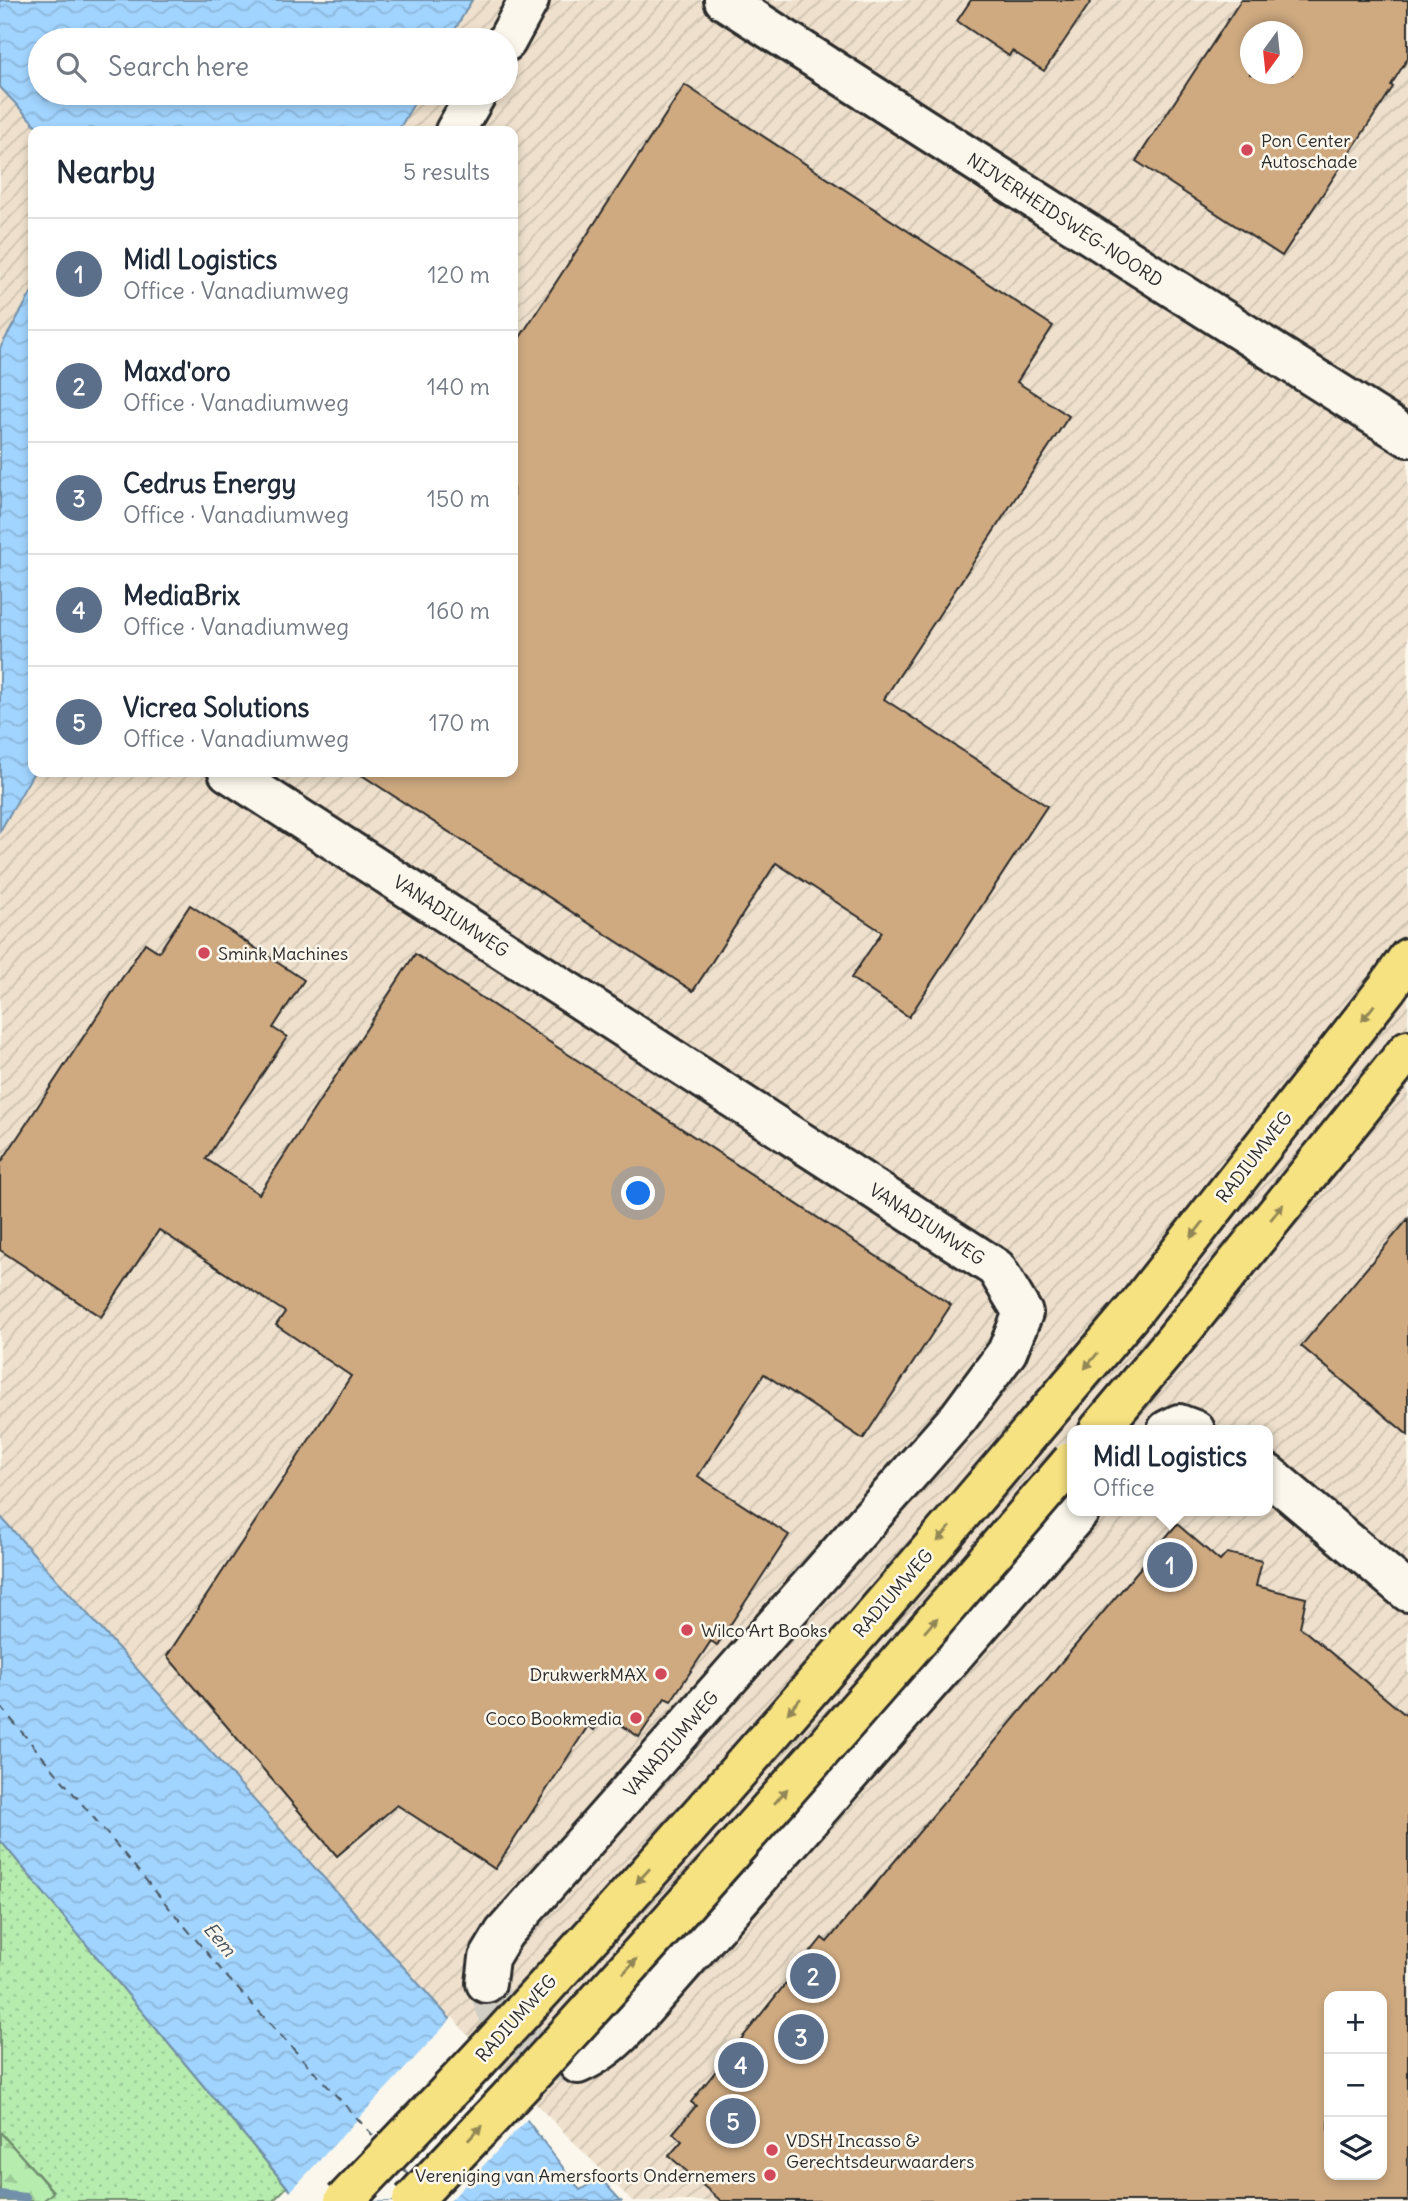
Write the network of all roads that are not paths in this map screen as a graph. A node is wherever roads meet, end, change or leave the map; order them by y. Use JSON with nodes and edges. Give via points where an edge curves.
{"nodes":[{"id":1,"x":529,"y":0,"type":"edge"},
{"id":2,"x":724,"y":0,"type":"edge"},
{"id":3,"x":514,"y":28,"type":"edge"},
{"id":4,"x":470,"y":105,"type":"edge"},
{"id":5,"x":458,"y":126,"type":"edge"},
{"id":6,"x":1408,"y":437,"type":"edge"},
{"id":7,"x":236,"y":777,"type":"edge"},
{"id":8,"x":1408,"y":958,"type":"edge"},
{"id":9,"x":1408,"y":1050,"type":"edge"},
{"id":10,"x":1103,"y":1425,"type":"edge"},
{"id":11,"x":1067,"y":1467,"type":"edge"},
{"id":12,"x":1273,"y":1478,"type":"edge"},
{"id":13,"x":1076,"y":1516,"type":"edge"},
{"id":14,"x":1408,"y":1592,"type":"edge"},
{"id":15,"x":486,"y":1983,"type":"tunnel mouth"},
{"id":16,"x":578,"y":2064,"type":"tunnel mouth"},
{"id":17,"x":344,"y":2201,"type":"edge"},
{"id":18,"x":412,"y":2201,"type":"edge"}],
"edges":[{"from":1,"to":3,"type":"street"},
{"from":2,"to":6,"type":"street","name":"NIJVERHEIDSWEG-NOORD"},
{"from":4,"to":5,"type":"street"},
{"from":7,"to":15,"type":"street","name":"VANADIUMWEG","via":[[996,1268],[1023,1313],[1007,1352],[959,1417],[504,1933],[489,1958]]},
{"from":8,"to":17,"type":"main road","name":"RADIUMWEG","one_way":true,"bridge":true,"via":[[1135,1309],[962,1514],[506,2030]]},
{"from":10,"to":9,"type":"main road","one_way":true},
{"from":18,"to":11,"type":"main road","one_way":true,"bridge":true,"via":[[705,1883]]},
{"from":12,"to":14,"type":"street"},
{"from":13,"to":16,"type":"street","via":[[627,2028],[595,2057]]}]}
